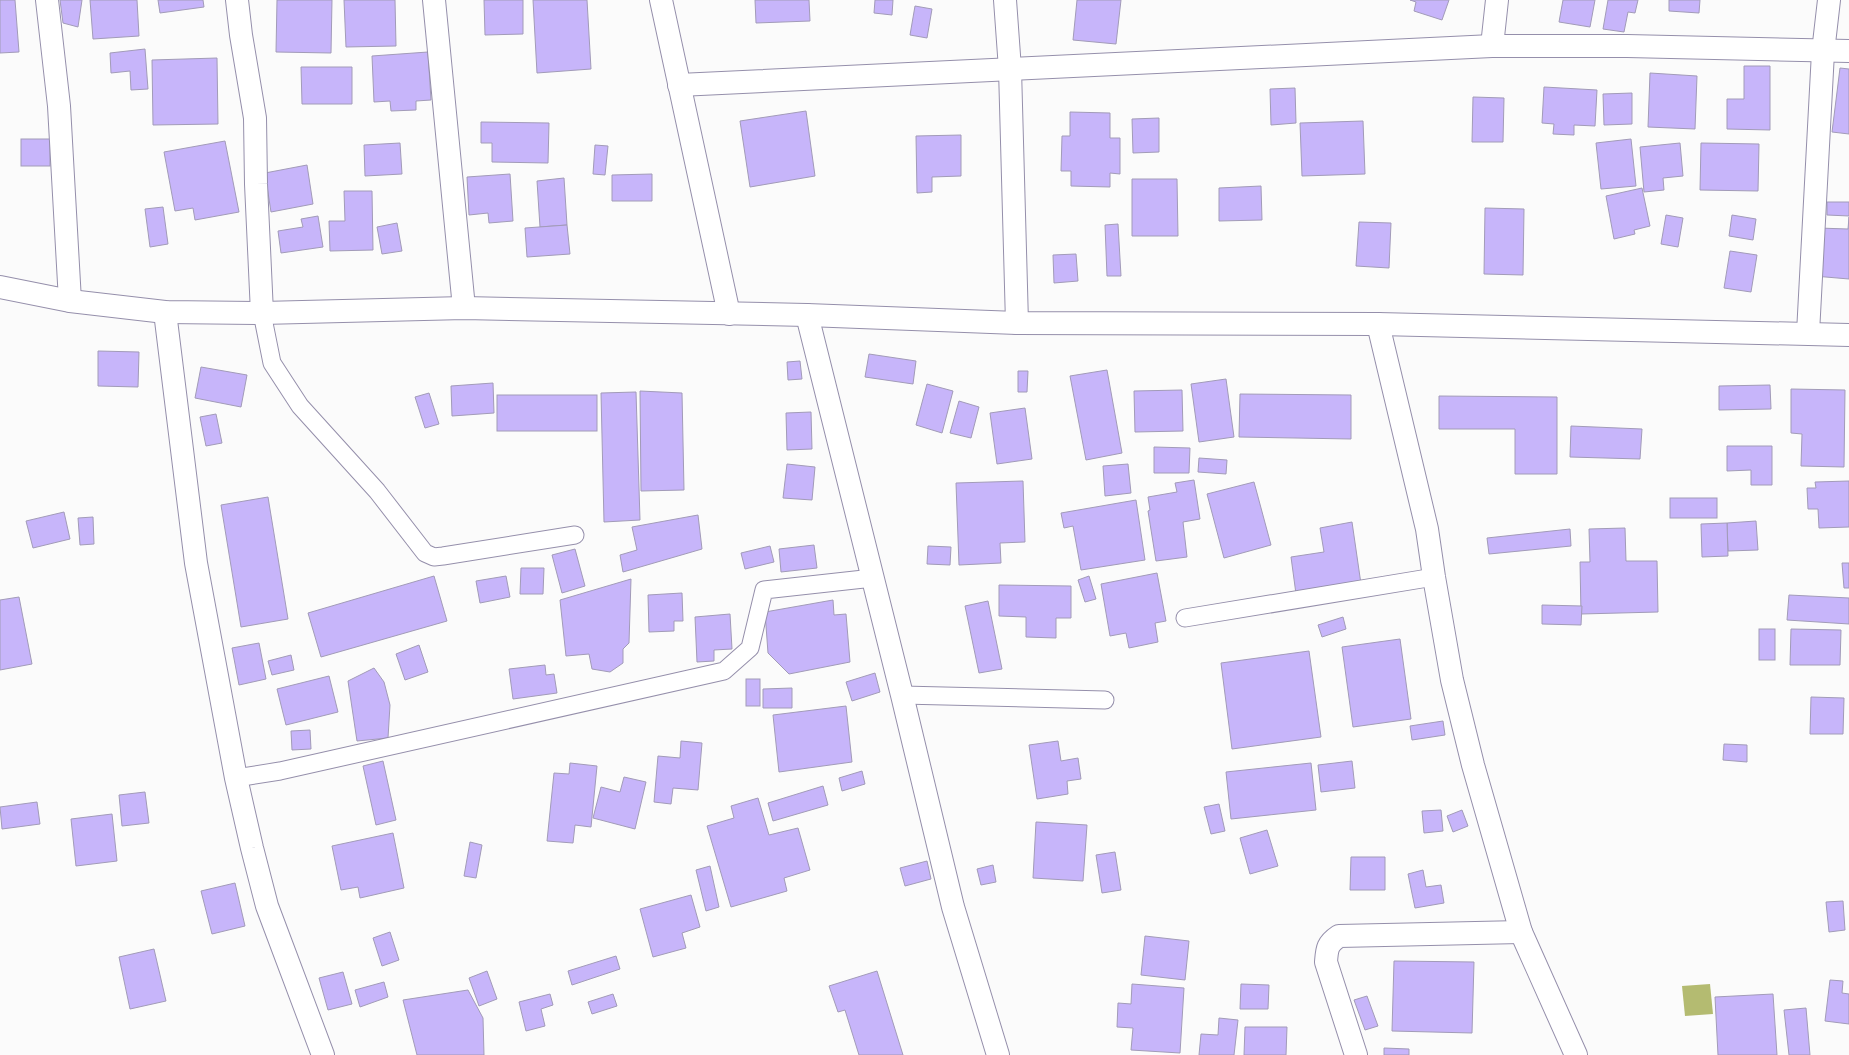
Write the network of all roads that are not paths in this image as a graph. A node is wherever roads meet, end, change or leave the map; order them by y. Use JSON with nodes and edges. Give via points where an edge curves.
{"nodes":[{"id":1,"x":47,"y":0,"type":"edge"},
{"id":2,"x":237,"y":0,"type":"edge"},
{"id":3,"x":434,"y":0,"type":"edge"},
{"id":4,"x":661,"y":0,"type":"edge"},
{"id":5,"x":1005,"y":0,"type":"edge"},
{"id":6,"x":1497,"y":0,"type":"edge"},
{"id":7,"x":1829,"y":0,"type":"edge"},
{"id":8,"x":1492,"y":46,"type":"junction"},
{"id":9,"x":1849,"y":51,"type":"edge"},
{"id":10,"x":1823,"y":52,"type":"junction"},
{"id":11,"x":1010,"y":69,"type":"junction"},
{"id":12,"x":679,"y":85,"type":"junction"},
{"id":13,"x":0,"y":287,"type":"edge"},
{"id":14,"x":70,"y":301,"type":"junction"},
{"id":15,"x":464,"y":308,"type":"junction"},
{"id":16,"x":165,"y":312,"type":"junction"},
{"id":17,"x":262,"y":313,"type":"junction"},
{"id":18,"x":729,"y":314,"type":"junction"},
{"id":19,"x":807,"y":315,"type":"junction"},
{"id":20,"x":1017,"y":323,"type":"junction"},
{"id":21,"x":1378,"y":324,"type":"junction"},
{"id":22,"x":1808,"y":333,"type":"junction"},
{"id":23,"x":1849,"y":335,"type":"edge"},
{"id":24,"x":576,"y":535,"type":"dead end"},
{"id":25,"x":1434,"y":577,"type":"junction"},
{"id":26,"x":873,"y":578,"type":"junction"},
{"id":27,"x":1185,"y":618,"type":"dead end"},
{"id":28,"x":902,"y":695,"type":"junction"},
{"id":29,"x":1105,"y":700,"type":"dead end"},
{"id":30,"x":236,"y":778,"type":"junction"},
{"id":31,"x":1521,"y":932,"type":"junction"},
{"id":32,"x":322,"y":1055,"type":"edge"},
{"id":33,"x":998,"y":1055,"type":"edge"},
{"id":34,"x":1356,"y":1055,"type":"edge"},
{"id":35,"x":1576,"y":1055,"type":"edge"}],
"edges":[{"from":1,"to":14,"type":"street","via":[[60,106]]},
{"from":2,"to":17,"type":"street","via":[[255,118]]},
{"from":3,"to":15,"type":"street"},
{"from":4,"to":12,"type":"street"},
{"from":5,"to":11,"type":"street"},
{"from":6,"to":8,"type":"street"},
{"from":7,"to":10,"type":"street"},
{"from":8,"to":10,"type":"street","via":[[1627,46]]},
{"from":8,"to":11,"type":"street"},
{"from":9,"to":10,"type":"street"},
{"from":10,"to":22,"type":"street"},
{"from":11,"to":12,"type":"street"},
{"from":11,"to":20,"type":"street"},
{"from":12,"to":18,"type":"street"},
{"from":13,"to":14,"type":"street"},
{"from":14,"to":16,"type":"street"},
{"from":15,"to":17,"type":"street"},
{"from":15,"to":18,"type":"street"},
{"from":16,"to":17,"type":"street"},
{"from":16,"to":30,"type":"street","via":[[196,562]]},
{"from":17,"to":24,"type":"lane","via":[[272,363],[300,406],[377,492],[425,553],[443,556]]},
{"from":18,"to":19,"type":"street"},
{"from":19,"to":20,"type":"street"},
{"from":19,"to":26,"type":"street"},
{"from":20,"to":21,"type":"street"},
{"from":21,"to":22,"type":"street"},
{"from":21,"to":25,"type":"street","via":[[1427,529]]},
{"from":22,"to":23,"type":"street"},
{"from":25,"to":27,"type":"lane"},
{"from":25,"to":31,"type":"street","via":[[1452,680],[1473,765]]},
{"from":26,"to":28,"type":"street"},
{"from":26,"to":30,"type":"lane","via":[[764,590],[750,648],[724,671],[288,769]]},
{"from":28,"to":29,"type":"lane"},
{"from":28,"to":33,"type":"street","via":[[953,907]]},
{"from":30,"to":32,"type":"street","via":[[267,906]]},
{"from":31,"to":34,"type":"street","via":[[1339,936],[1330,941],[1326,962]]},
{"from":31,"to":35,"type":"street"}]}
